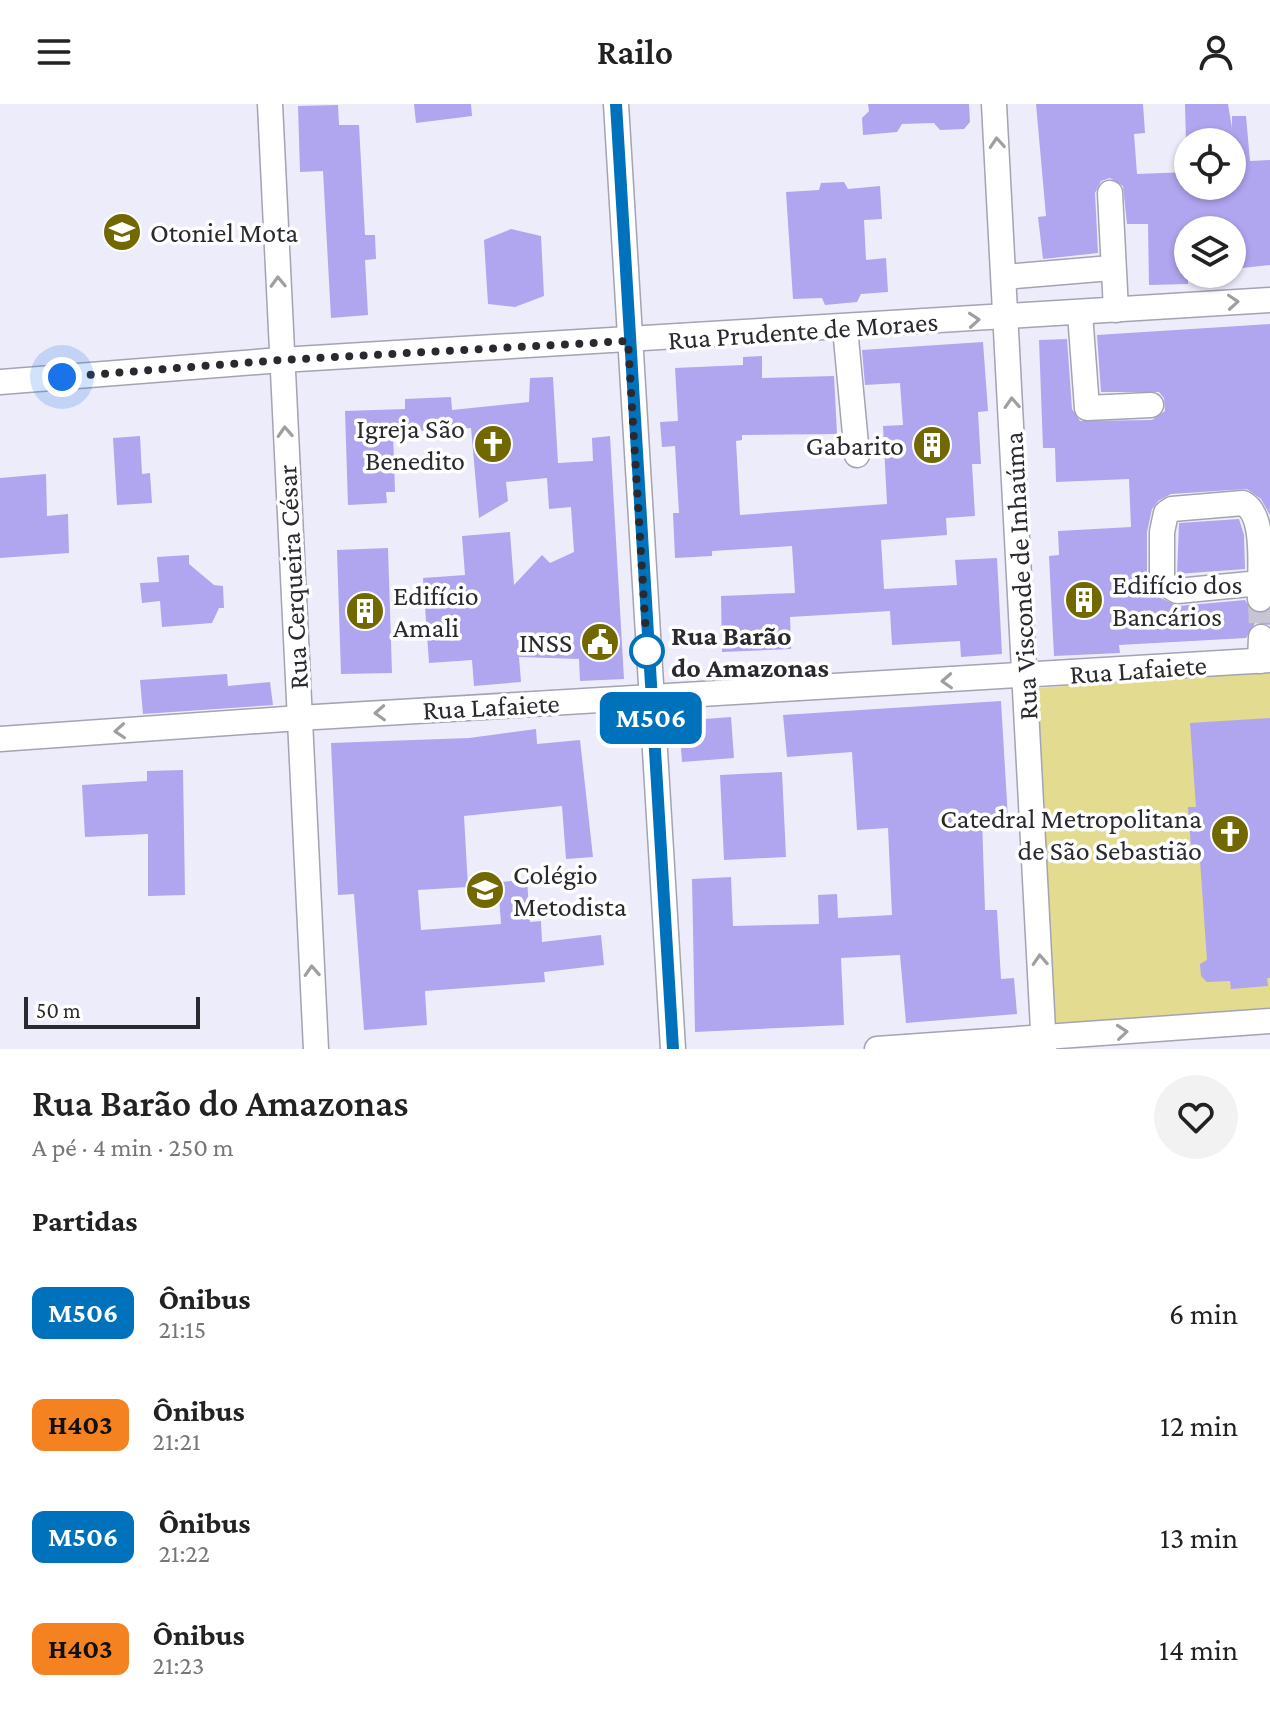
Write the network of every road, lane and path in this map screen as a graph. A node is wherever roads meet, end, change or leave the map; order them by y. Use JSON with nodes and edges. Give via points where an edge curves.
{"nodes":[{"id":1,"x":270,"y":104,"type":"edge"},
{"id":2,"x":616,"y":104,"type":"edge"},
{"id":3,"x":994,"y":104,"type":"edge"},
{"id":4,"x":1110,"y":193,"type":"dead end"},
{"id":5,"x":1111,"y":268,"type":"junction"},
{"id":6,"x":1005,"y":277,"type":"junction"},
{"id":7,"x":1270,"y":300,"type":"edge"},
{"id":8,"x":1116,"y":310,"type":"junction"},
{"id":9,"x":1080,"y":313,"type":"junction"},
{"id":10,"x":1008,"y":318,"type":"junction"},
{"id":11,"x":845,"y":328,"type":"junction"},
{"id":12,"x":628,"y":341,"type":"junction"},
{"id":13,"x":281,"y":360,"type":"junction"},
{"id":14,"x":0,"y":382,"type":"edge"},
{"id":15,"x":1151,"y":405,"type":"dead end"},
{"id":16,"x":857,"y":455,"type":"dead end"},
{"id":17,"x":1260,"y":591,"type":"joint"},
{"id":18,"x":1264,"y":653,"type":"edge"},
{"id":19,"x":1025,"y":676,"type":"junction"},
{"id":20,"x":650,"y":697,"type":"junction"},
{"id":21,"x":299,"y":718,"type":"junction"},
{"id":22,"x":0,"y":739,"type":"edge"},
{"id":23,"x":1270,"y":1021,"type":"edge"},
{"id":24,"x":1044,"y":1044,"type":"edge"},
{"id":25,"x":316,"y":1049,"type":"edge"},
{"id":26,"x":673,"y":1049,"type":"edge"},
{"id":27,"x":877,"y":1049,"type":"edge"}],
"edges":[{"from":13,"to":1,"type":"street","name":"Rua Cerqueira César","one_way":true},
{"from":2,"to":12,"type":"street"},
{"from":6,"to":3,"type":"street","name":"Rua Visconde de Inhaúma","one_way":true},
{"from":4,"to":5,"type":"street"},
{"from":5,"to":6,"type":"street"},
{"from":5,"to":8,"type":"street"},
{"from":6,"to":10,"type":"street","name":"Rua Visconde de Inhaúma"},
{"from":8,"to":7,"type":"street","name":"Rua Prudente de Moraes","one_way":true},
{"from":8,"to":9,"type":"street","name":"Rua Prudente de Moraes"},
{"from":9,"to":10,"type":"street","name":"Rua Prudente de Moraes"},
{"from":9,"to":15,"type":"street","via":[[1087,408]]},
{"from":11,"to":10,"type":"street","name":"Rua Prudente de Moraes","one_way":true},
{"from":19,"to":10,"type":"street","name":"Rua Visconde de Inhaúma","one_way":true},
{"from":11,"to":12,"type":"street","name":"Rua Prudente de Moraes"},
{"from":11,"to":16,"type":"street"},
{"from":12,"to":13,"type":"street","name":"Rua Prudente de Moraes"},
{"from":12,"to":20,"type":"street"},
{"from":13,"to":14,"type":"street","name":"Rua Prudente de Moraes"},
{"from":21,"to":13,"type":"street","name":"Rua Cerqueira César","one_way":true},
{"from":17,"to":17,"type":"street","via":[[1258,522],[1250,507],[1243,503],[1166,513],[1166,587]]},
{"from":18,"to":19,"type":"street","name":"Rua Lafaiete"},
{"from":19,"to":20,"type":"street","name":"Rua Lafaiete","one_way":true},
{"from":24,"to":19,"type":"street","name":"Rua Visconde de Inhaúma","one_way":true},
{"from":20,"to":21,"type":"street","name":"Rua Lafaiete","one_way":true},
{"from":20,"to":26,"type":"street"},
{"from":21,"to":22,"type":"street","name":"Rua Lafaiete","one_way":true},
{"from":25,"to":21,"type":"street","name":"Rua Cerqueira César","one_way":true},
{"from":24,"to":23,"type":"street","one_way":true},
{"from":24,"to":27,"type":"street"}]}
